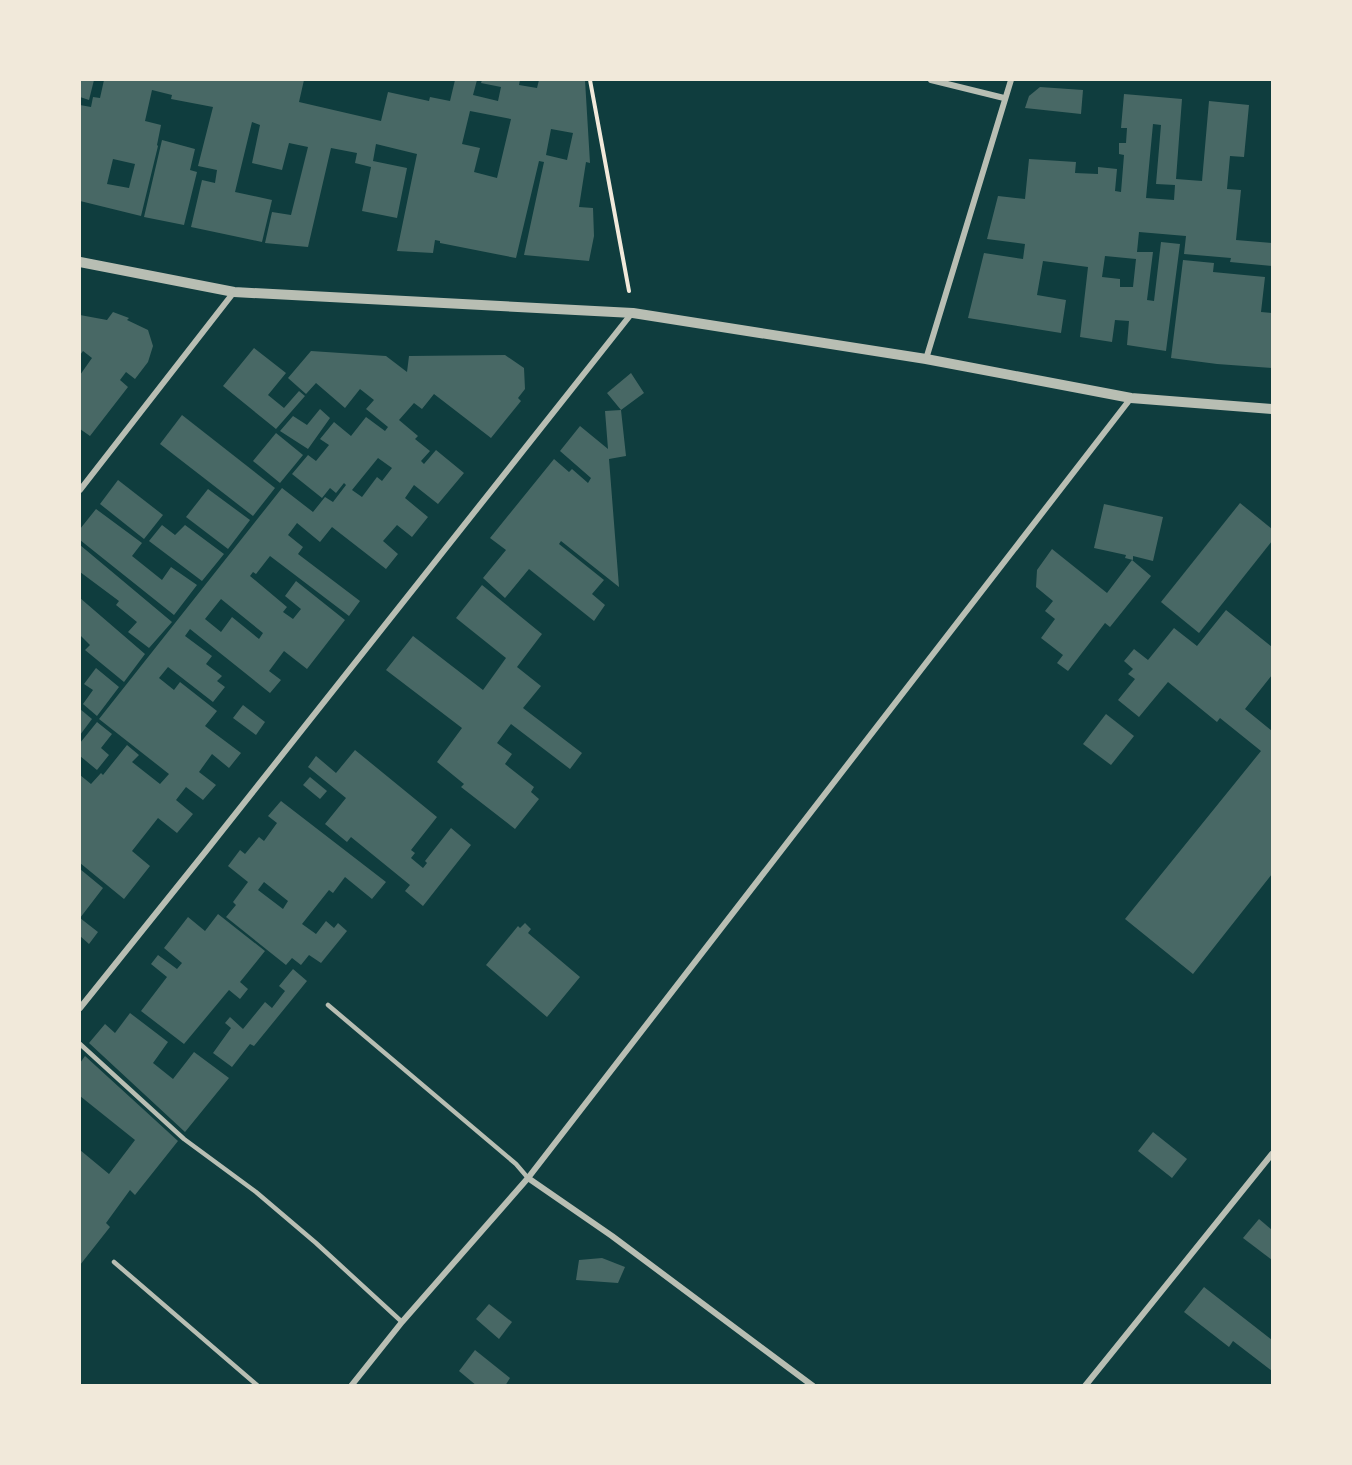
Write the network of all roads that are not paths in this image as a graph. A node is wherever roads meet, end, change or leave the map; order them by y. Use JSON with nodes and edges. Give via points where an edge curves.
{"nodes":[{"id":1,"x":931,"y":80,"type":"edge"},
{"id":2,"x":1011,"y":80,"type":"edge"},
{"id":3,"x":1004,"y":98,"type":"junction"},
{"id":4,"x":80,"y":262,"type":"edge"},
{"id":5,"x":234,"y":291,"type":"junction"},
{"id":6,"x":633,"y":313,"type":"junction"},
{"id":7,"x":926,"y":359,"type":"junction"},
{"id":8,"x":1131,"y":398,"type":"junction"},
{"id":9,"x":1272,"y":409,"type":"edge"},
{"id":10,"x":80,"y":489,"type":"edge"},
{"id":11,"x":328,"y":1005,"type":"dead end"},
{"id":12,"x":80,"y":1008,"type":"edge"},
{"id":13,"x":80,"y":1044,"type":"edge"},
{"id":14,"x":1272,"y":1154,"type":"edge"},
{"id":15,"x":528,"y":1178,"type":"junction"},
{"id":16,"x":114,"y":1262,"type":"dead end"},
{"id":17,"x":402,"y":1322,"type":"junction"},
{"id":18,"x":258,"y":1386,"type":"edge"},
{"id":19,"x":351,"y":1386,"type":"edge"},
{"id":20,"x":813,"y":1386,"type":"edge"},
{"id":21,"x":1085,"y":1386,"type":"edge"}],
"edges":[{"from":1,"to":3,"type":"street"},
{"from":2,"to":3,"type":"street"},
{"from":3,"to":7,"type":"street"},
{"from":4,"to":5,"type":"street"},
{"from":5,"to":6,"type":"street"},
{"from":5,"to":10,"type":"street"},
{"from":6,"to":7,"type":"street"},
{"from":6,"to":12,"type":"street"},
{"from":7,"to":8,"type":"street"},
{"from":8,"to":9,"type":"street"},
{"from":8,"to":15,"type":"street"},
{"from":11,"to":15,"type":"lane"},
{"from":13,"to":17,"type":"lane","via":[[184,1139],[256,1192]]},
{"from":14,"to":21,"type":"street"},
{"from":15,"to":17,"type":"street"},
{"from":15,"to":20,"type":"street"},
{"from":16,"to":18,"type":"lane"},
{"from":17,"to":19,"type":"street"}]}
